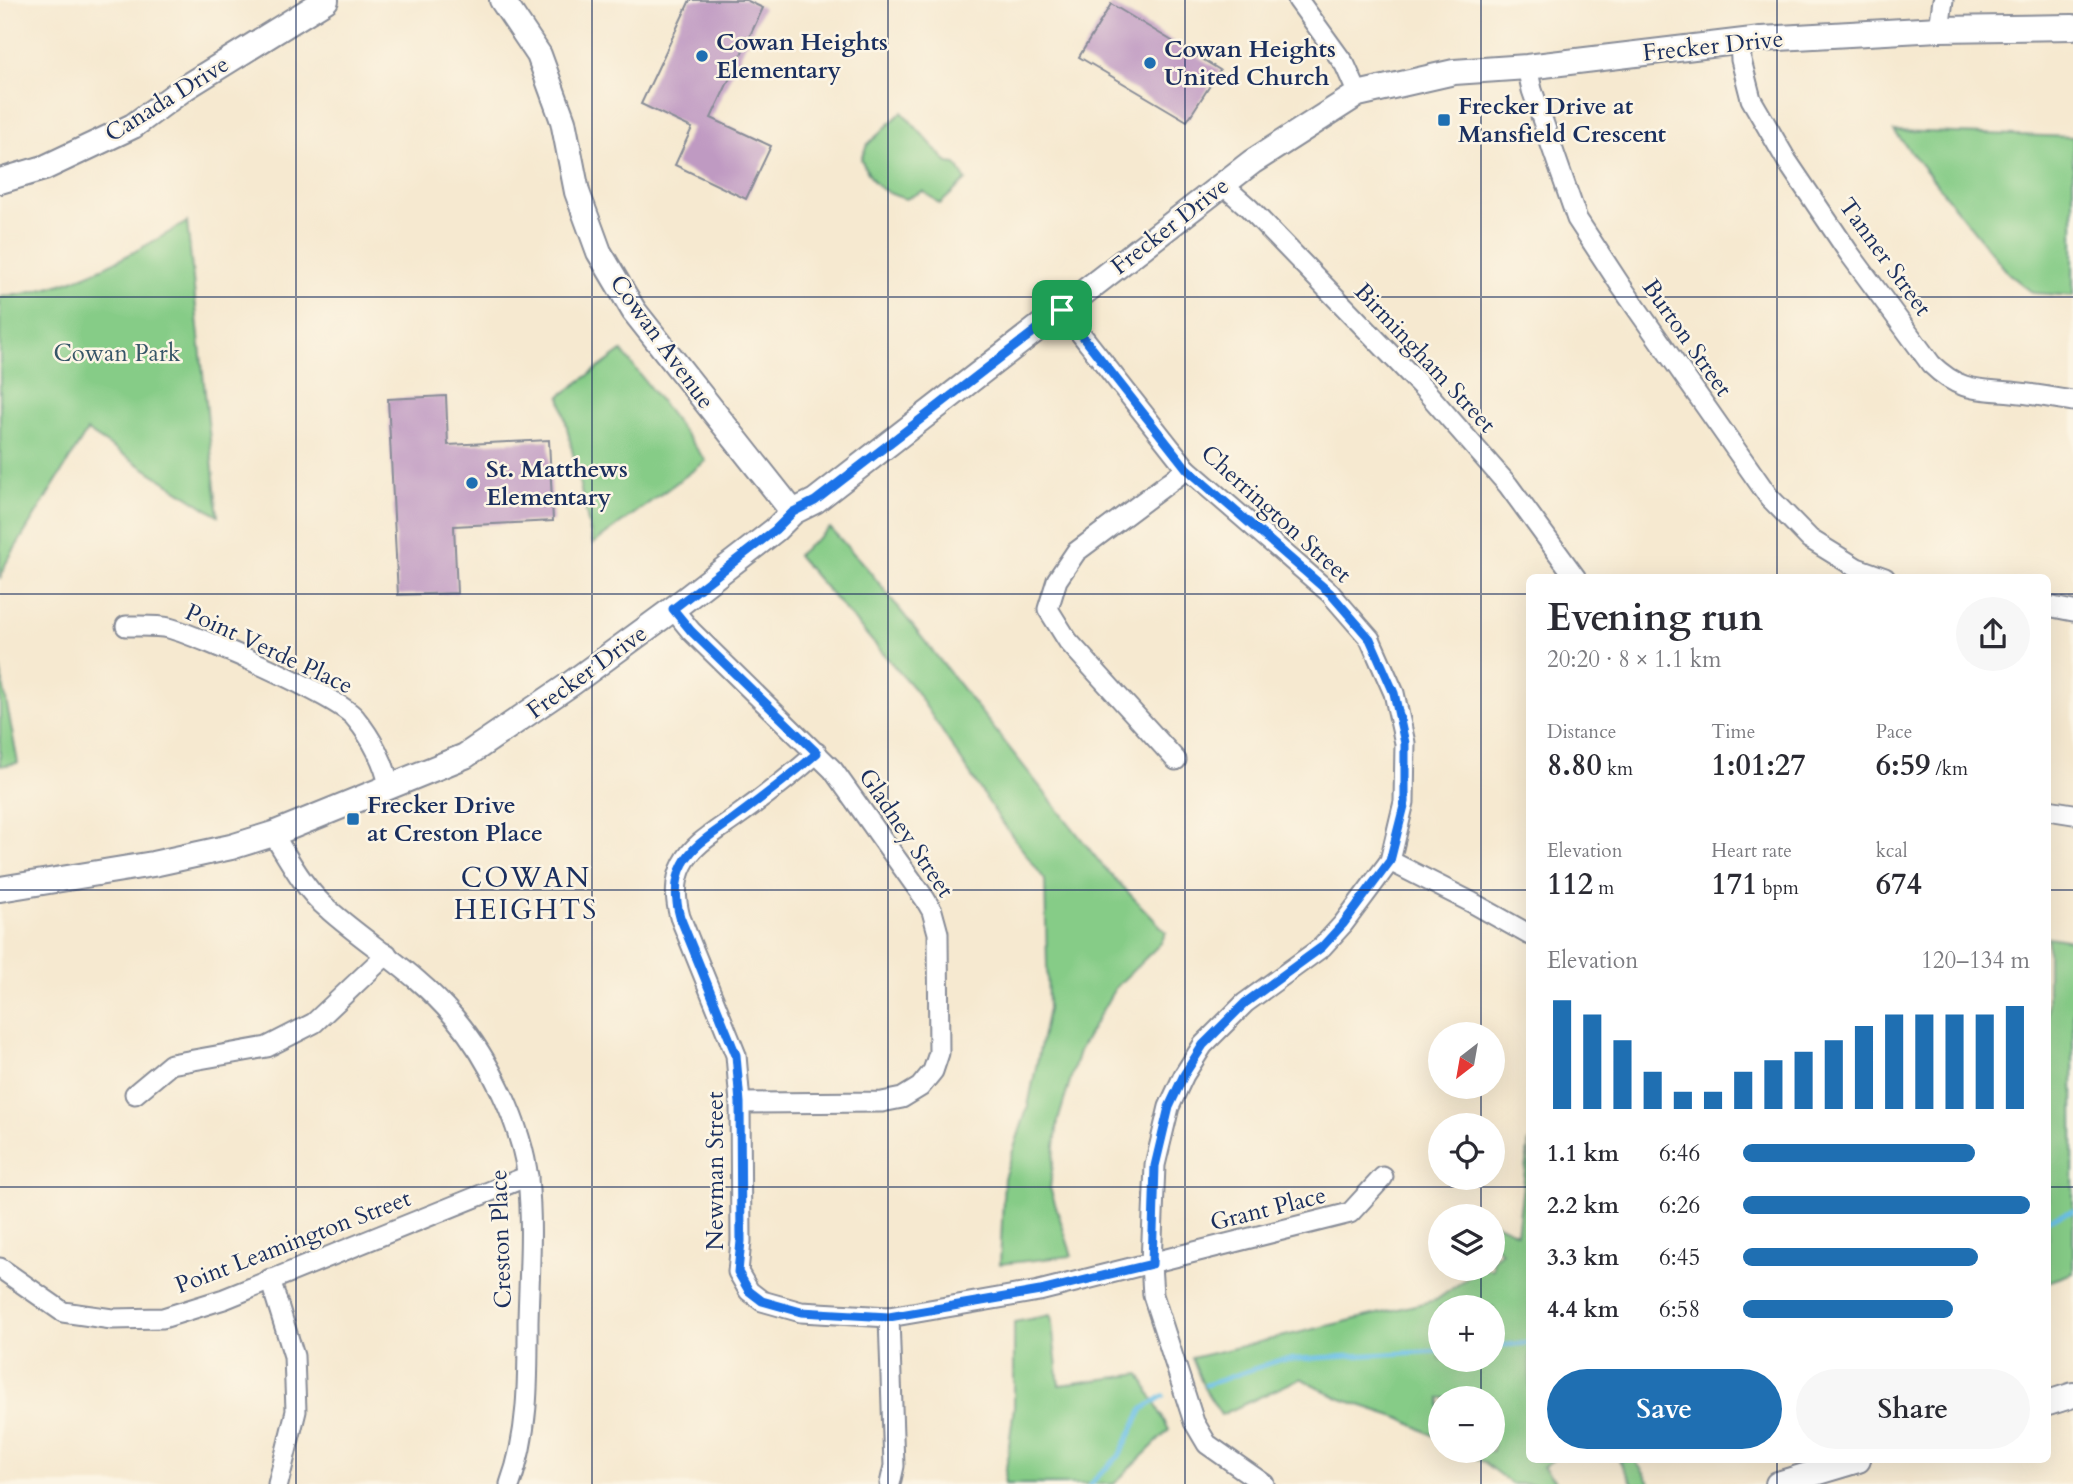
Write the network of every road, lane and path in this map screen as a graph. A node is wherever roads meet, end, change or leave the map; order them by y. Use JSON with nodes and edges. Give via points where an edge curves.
{"nodes":[{"id":1,"x":326,"y":0,"type":"edge"},
{"id":2,"x":502,"y":0,"type":"edge"},
{"id":3,"x":1298,"y":0,"type":"edge"},
{"id":4,"x":1943,"y":0,"type":"edge"},
{"id":5,"x":2073,"y":27,"type":"edge"},
{"id":6,"x":1939,"y":29,"type":"junction"},
{"id":7,"x":1740,"y":43,"type":"junction"},
{"id":8,"x":1527,"y":67,"type":"junction"},
{"id":9,"x":1358,"y":94,"type":"junction"},
{"id":10,"x":0,"y":181,"type":"edge"},
{"id":11,"x":1223,"y":185,"type":"junction"},
{"id":12,"x":1062,"y":310,"type":"junction"},
{"id":13,"x":2073,"y":401,"type":"edge"},
{"id":14,"x":1187,"y":469,"type":"junction"},
{"id":15,"x":793,"y":512,"type":"junction"},
{"id":16,"x":1573,"y":574,"type":"edge"},
{"id":17,"x":1874,"y":574,"type":"edge"},
{"id":18,"x":2051,"y":607,"type":"edge"},
{"id":19,"x":673,"y":609,"type":"junction"},
{"id":20,"x":2073,"y":611,"type":"edge"},
{"id":21,"x":126,"y":626,"type":"dead end"},
{"id":22,"x":817,"y":753,"type":"junction"},
{"id":23,"x":1176,"y":760,"type":"dead end"},
{"id":24,"x":389,"y":786,"type":"junction"},
{"id":25,"x":2051,"y":810,"type":"edge"},
{"id":26,"x":2073,"y":814,"type":"edge"},
{"id":27,"x":273,"y":834,"type":"junction"},
{"id":28,"x":1390,"y":861,"type":"junction"},
{"id":29,"x":0,"y":889,"type":"edge"},
{"id":30,"x":1526,"y":933,"type":"edge"},
{"id":31,"x":387,"y":954,"type":"junction"},
{"id":32,"x":135,"y":1094,"type":"dead end"},
{"id":33,"x":740,"y":1103,"type":"junction"},
{"id":34,"x":527,"y":1176,"type":"junction"},
{"id":35,"x":1383,"y":1177,"type":"dead end"},
{"id":36,"x":1152,"y":1264,"type":"junction"},
{"id":37,"x":0,"y":1268,"type":"edge"},
{"id":38,"x":270,"y":1279,"type":"junction"},
{"id":39,"x":889,"y":1317,"type":"junction"},
{"id":40,"x":2073,"y":1395,"type":"edge"},
{"id":41,"x":2051,"y":1402,"type":"edge"},
{"id":42,"x":1848,"y":1463,"type":"edge"},
{"id":43,"x":1262,"y":1483,"type":"edge"},
{"id":44,"x":278,"y":1484,"type":"edge"},
{"id":45,"x":510,"y":1484,"type":"edge"},
{"id":46,"x":890,"y":1484,"type":"edge"},
{"id":47,"x":1778,"y":1484,"type":"edge"}],
"edges":[{"from":1,"to":10,"type":"street","name":"Canada Drive","via":[[186,87],[133,126],[44,168]]},
{"from":2,"to":15,"type":"street","name":"Cowan Avenue","via":[[540,55],[563,121],[577,192],[599,252],[634,312]]},
{"from":3,"to":9,"type":"street","via":[[1345,65]]},
{"from":4,"to":6,"type":"street"},
{"from":5,"to":6,"type":"street","name":"Frecker Drive"},
{"from":6,"to":7,"type":"street","name":"Frecker Drive"},
{"from":7,"to":8,"type":"street","name":"Frecker Drive"},
{"from":7,"to":13,"type":"street","name":"Tanner Street","via":[[1751,99],[1787,161],[1931,364],[1946,379],[1975,390]]},
{"from":8,"to":9,"type":"street","name":"Frecker Drive","via":[[1454,72]]},
{"from":8,"to":17,"type":"street","name":"Burton Street","via":[[1577,219],[1621,286],[1769,497],[1810,539]]},
{"from":9,"to":11,"type":"street","name":"Frecker Drive"},
{"from":11,"to":12,"type":"street","name":"Frecker Drive"},
{"from":11,"to":16,"type":"street","name":"Birmingham Street","via":[[1423,388],[1508,485]]},
{"from":12,"to":14,"type":"street","name":"Cherrington Street"},
{"from":12,"to":15,"type":"street","name":"Frecker Drive","via":[[815,501]]},
{"from":14,"to":23,"type":"street","via":[[1076,552],[1057,580],[1048,609],[1068,641]]},
{"from":14,"to":28,"type":"street","name":"Cherrington Street","via":[[1330,593],[1370,639],[1394,693],[1405,743],[1405,802]]},
{"from":15,"to":19,"type":"street","name":"Frecker Drive"},
{"from":18,"to":20,"type":"street"},
{"from":19,"to":22,"type":"street","name":"Gladney Street"},
{"from":19,"to":24,"type":"street","name":"Frecker Drive","via":[[465,756]]},
{"from":21,"to":24,"type":"street","name":"Point Verde Place","via":[[167,628],[333,701],[356,718],[386,769]]},
{"from":22,"to":33,"type":"street","name":"Newman Street","via":[[697,846],[683,864],[676,886],[680,917],[734,1046]]},
{"from":22,"to":33,"type":"street","name":"Gladney Street","via":[[859,804],[932,911],[939,944],[939,1053],[927,1080],[892,1101]]},
{"from":24,"to":27,"type":"street","name":"Frecker Drive"},
{"from":25,"to":26,"type":"street"},
{"from":27,"to":29,"type":"street","name":"Frecker Drive","via":[[182,859]]},
{"from":27,"to":31,"type":"street","name":"Creston Place","via":[[298,878],[328,910]]},
{"from":28,"to":30,"type":"street"},
{"from":28,"to":36,"type":"street","name":"Cherrington Street","via":[[1322,947],[1245,1003],[1203,1045],[1184,1075],[1169,1107],[1155,1166]]},
{"from":31,"to":32,"type":"street","via":[[314,1023],[267,1047],[171,1064]]},
{"from":31,"to":34,"type":"street","name":"Creston Place","via":[[454,1017],[491,1072],[517,1133]]},
{"from":33,"to":39,"type":"street","name":"Newman Street","via":[[738,1272],[749,1291],[762,1301],[801,1312]]},
{"from":34,"to":38,"type":"street","name":"Point Leamington Street"},
{"from":34,"to":45,"type":"street","name":"Creston Place","via":[[527,1395],[517,1467]]},
{"from":35,"to":36,"type":"street","name":"Grant Place","via":[[1350,1213]]},
{"from":36,"to":39,"type":"street","name":"Newman Street","via":[[1040,1291]]},
{"from":36,"to":43,"type":"street","name":"Cherrington Street","via":[[1153,1295],[1194,1422],[1207,1444]]},
{"from":37,"to":38,"type":"street","name":"Point Leamington Street","via":[[62,1312],[112,1319],[163,1318]]},
{"from":38,"to":44,"type":"street","via":[[294,1356],[296,1411]]},
{"from":39,"to":46,"type":"street","via":[[894,1466]]},
{"from":40,"to":41,"type":"street"},
{"from":42,"to":47,"type":"street"}]}
